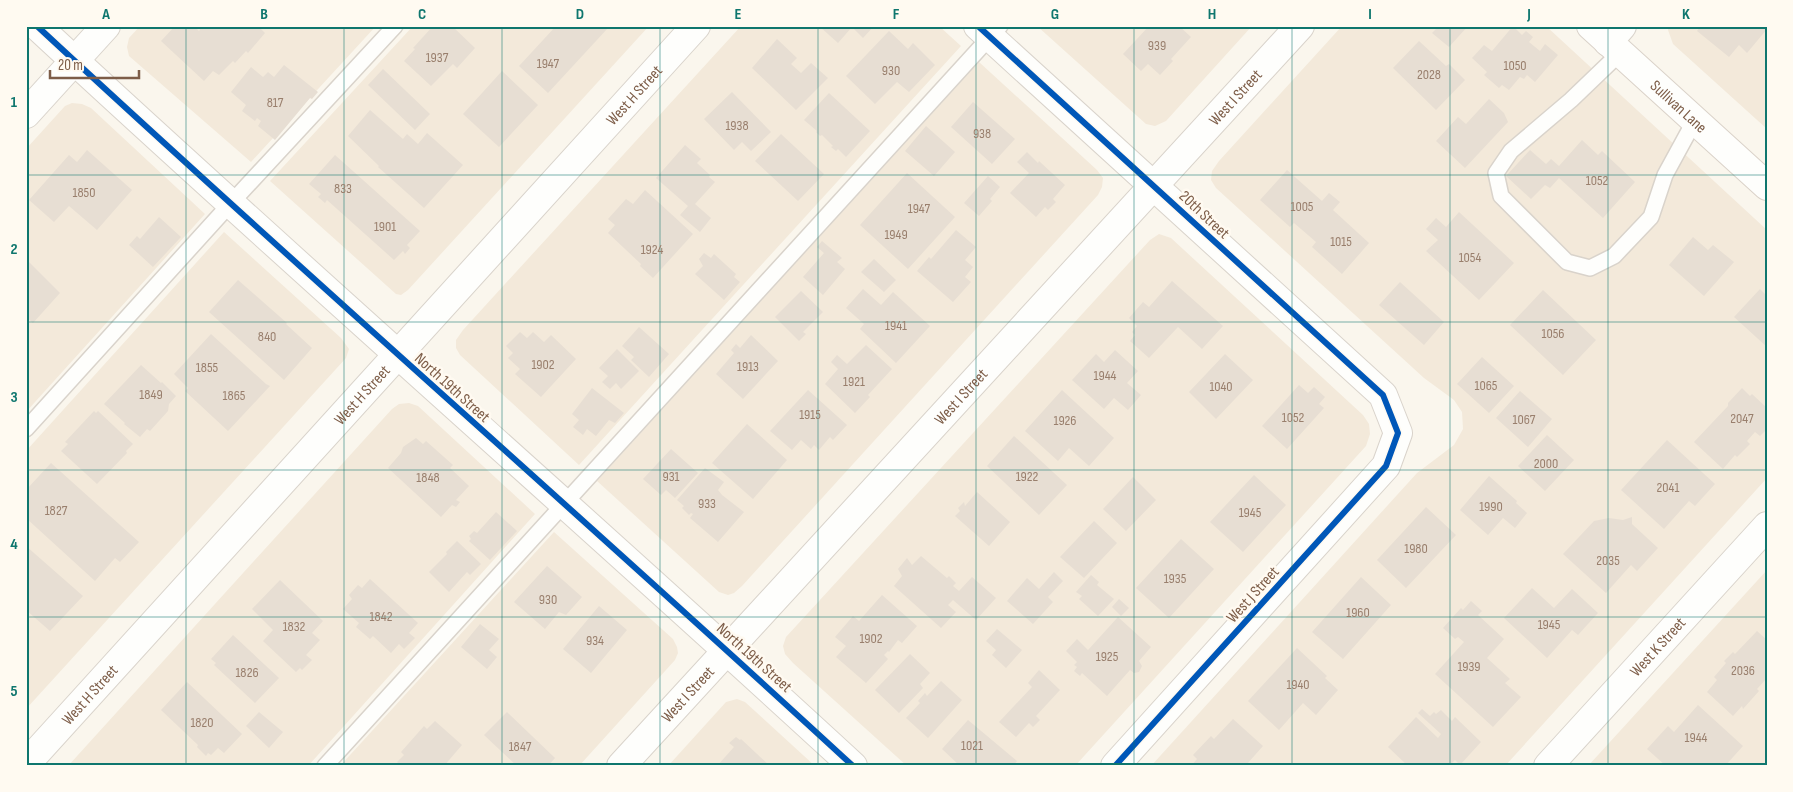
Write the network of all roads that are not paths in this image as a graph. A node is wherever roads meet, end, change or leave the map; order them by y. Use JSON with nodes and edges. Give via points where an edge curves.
{"nodes":[{"id":1,"x":37,"y":26,"type":"edge"},
{"id":2,"x":106,"y":26,"type":"edge"},
{"id":3,"x":395,"y":26,"type":"edge"},
{"id":4,"x":696,"y":26,"type":"edge"},
{"id":5,"x":1300,"y":26,"type":"edge"},
{"id":6,"x":989,"y":30,"type":"edge"},
{"id":7,"x":1610,"y":37,"type":"edge"},
{"id":8,"x":75,"y":61,"type":"junction"},
{"id":9,"x":26,"y":114,"type":"edge"},
{"id":10,"x":1695,"y":120,"type":"junction"},
{"id":11,"x":1154,"y":186,"type":"junction"},
{"id":12,"x":1767,"y":186,"type":"edge"},
{"id":13,"x":231,"y":204,"type":"junction"},
{"id":14,"x":398,"y":356,"type":"junction"},
{"id":15,"x":26,"y":430,"type":"edge"},
{"id":16,"x":1398,"y":433,"type":"joint"},
{"id":17,"x":563,"y":503,"type":"junction"},
{"id":18,"x":1767,"y":526,"type":"edge"},
{"id":19,"x":727,"y":649,"type":"junction"},
{"id":20,"x":26,"y":764,"type":"edge"},
{"id":21,"x":325,"y":766,"type":"edge"},
{"id":22,"x":621,"y":766,"type":"edge"},
{"id":23,"x":853,"y":766,"type":"edge"},
{"id":24,"x":1115,"y":766,"type":"edge"},
{"id":25,"x":1548,"y":766,"type":"edge"}],
"edges":[{"from":1,"to":8,"type":"street","name":"North 19th Street"},
{"from":2,"to":8,"type":"street"},
{"from":3,"to":13,"type":"lane"},
{"from":4,"to":14,"type":"street","name":"West H Street"},
{"from":5,"to":11,"type":"street","name":"West I Street"},
{"from":6,"to":11,"type":"street","name":"20th Street"},
{"from":6,"to":17,"type":"lane"},
{"from":7,"to":10,"type":"street","name":"Sullivan Lane"},
{"from":7,"to":10,"type":"lane","via":[[1571,100],[1511,151],[1496,173],[1501,196],[1567,262],[1590,268],[1614,256],[1651,218],[1665,175]]},
{"from":8,"to":9,"type":"street"},
{"from":8,"to":13,"type":"street","name":"North 19th Street"},
{"from":10,"to":12,"type":"street","name":"Sullivan Lane"},
{"from":11,"to":16,"type":"street","name":"20th Street","via":[[1382,395]]},
{"from":11,"to":19,"type":"street","name":"West I Street"},
{"from":13,"to":14,"type":"street","name":"North 19th Street"},
{"from":13,"to":15,"type":"lane"},
{"from":14,"to":17,"type":"street","name":"North 19th Street"},
{"from":14,"to":20,"type":"street","name":"West H Street"},
{"from":16,"to":24,"type":"street","name":"West J Street","via":[[1386,466]]},
{"from":17,"to":19,"type":"street","name":"North 19th Street"},
{"from":17,"to":21,"type":"lane"},
{"from":18,"to":25,"type":"street","name":"West K Street"},
{"from":19,"to":22,"type":"street","name":"West I Street"},
{"from":19,"to":23,"type":"street","name":"North 19th Street"}]}
